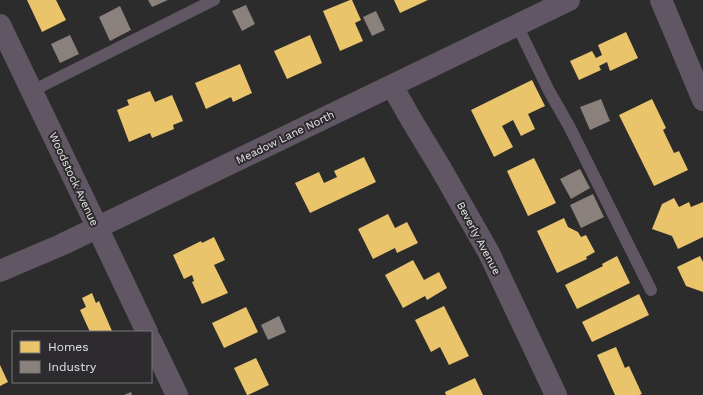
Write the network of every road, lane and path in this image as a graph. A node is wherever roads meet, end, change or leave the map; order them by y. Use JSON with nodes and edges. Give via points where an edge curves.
{"nodes":[{"id":1,"x":214,"y":0,"type":"edge"},
{"id":2,"x":569,"y":0,"type":"edge"},
{"id":3,"x":661,"y":0,"type":"edge"},
{"id":4,"x":517,"y":25,"type":"junction"},
{"id":5,"x":0,"y":26,"type":"edge"},
{"id":6,"x":392,"y":86,"type":"junction"},
{"id":7,"x":32,"y":90,"type":"junction"},
{"id":8,"x":703,"y":100,"type":"edge"},
{"id":9,"x":97,"y":228,"type":"junction"},
{"id":10,"x":0,"y":271,"type":"edge"},
{"id":11,"x":651,"y":290,"type":"dead end"},
{"id":12,"x":147,"y":331,"type":"edge"},
{"id":13,"x":152,"y":343,"type":"edge"},
{"id":14,"x":177,"y":395,"type":"edge"},
{"id":15,"x":556,"y":395,"type":"edge"}],
"edges":[{"from":1,"to":7,"type":"lane"},
{"from":2,"to":4,"type":"street","name":"Meadow Lane North"},
{"from":3,"to":8,"type":"street"},
{"from":4,"to":6,"type":"street","name":"Meadow Lane North"},
{"from":4,"to":11,"type":"lane"},
{"from":5,"to":7,"type":"street","name":"Woodstock Avenue"},
{"from":6,"to":9,"type":"street","name":"Meadow Lane North"},
{"from":6,"to":15,"type":"street","name":"Beverly Avenue","via":[[489,252]]},
{"from":7,"to":9,"type":"street","name":"Woodstock Avenue"},
{"from":9,"to":10,"type":"street","name":"Meadow Lane North"},
{"from":9,"to":12,"type":"street","name":"Woodstock Avenue"},
{"from":13,"to":14,"type":"street"}]}
